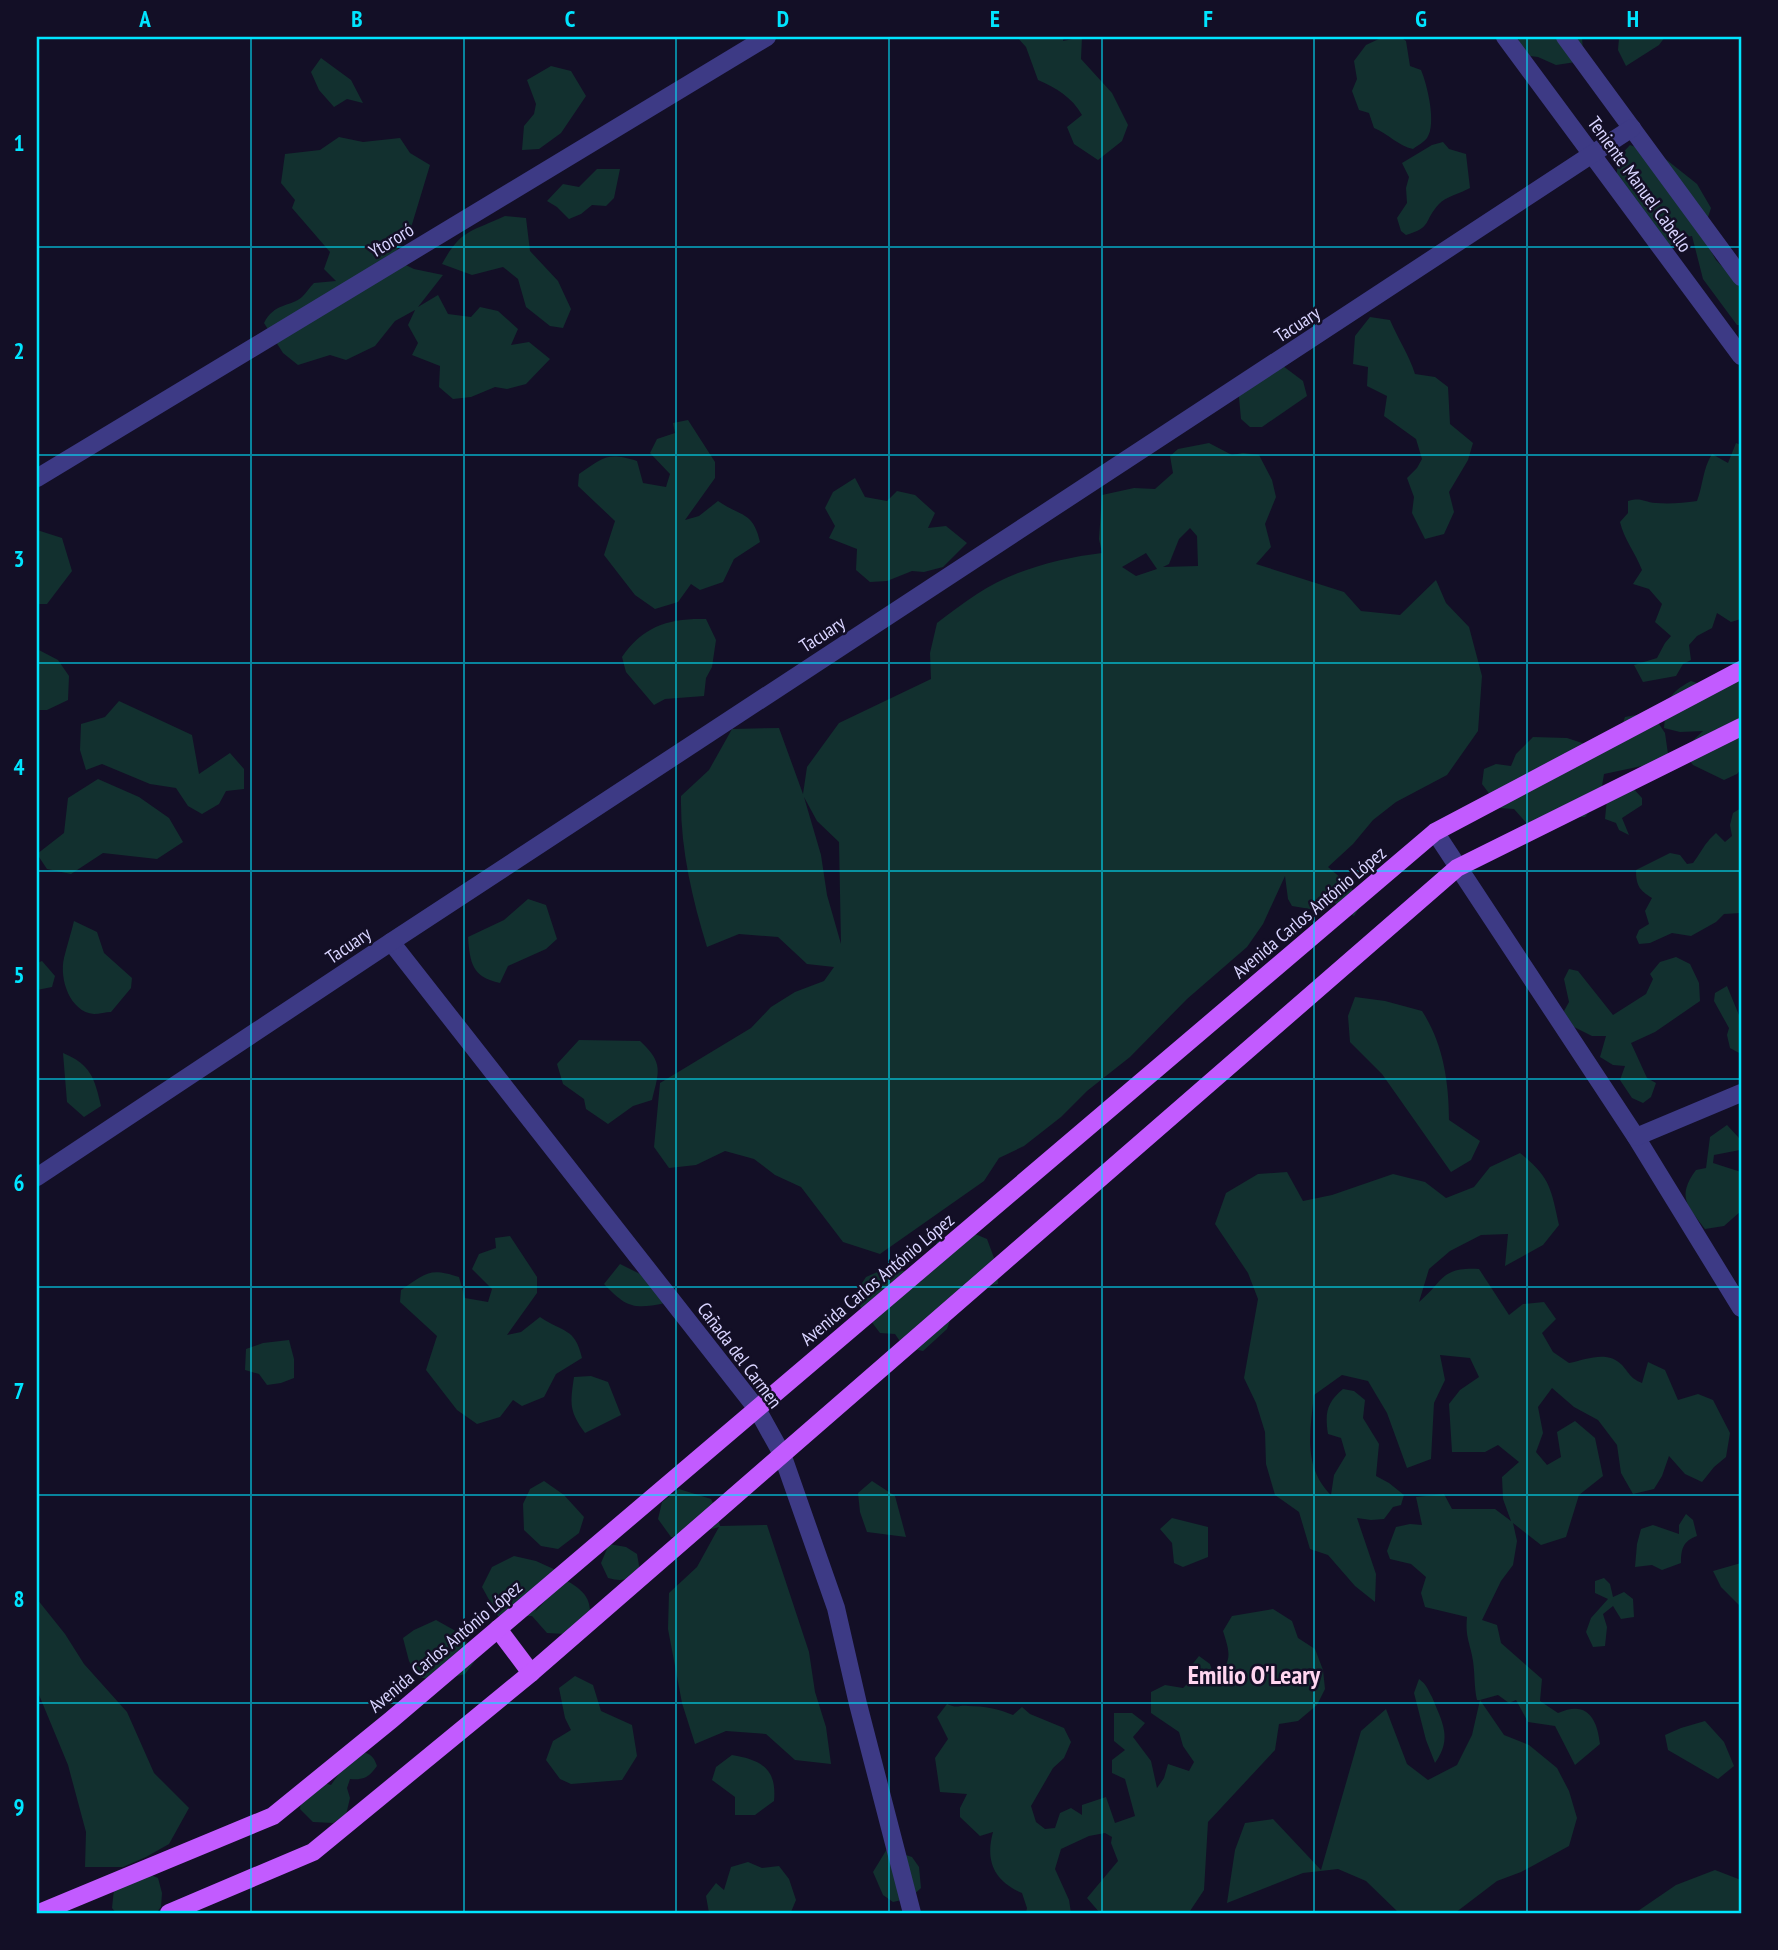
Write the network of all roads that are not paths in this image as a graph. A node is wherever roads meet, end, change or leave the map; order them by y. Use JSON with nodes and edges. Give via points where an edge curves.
{"nodes":[{"id":1,"x":767,"y":37,"type":"edge"},
{"id":2,"x":1505,"y":37,"type":"edge"},
{"id":3,"x":1565,"y":37,"type":"edge"},
{"id":4,"x":1632,"y":128,"type":"junction"},
{"id":5,"x":1593,"y":155,"type":"junction"},
{"id":6,"x":1741,"y":277,"type":"edge"},
{"id":7,"x":1741,"y":356,"type":"edge"},
{"id":8,"x":38,"y":475,"type":"edge"},
{"id":9,"x":1741,"y":670,"type":"edge"},
{"id":10,"x":1741,"y":727,"type":"edge"},
{"id":11,"x":1435,"y":832,"type":"junction"},
{"id":12,"x":1457,"y":868,"type":"junction"},
{"id":13,"x":391,"y":942,"type":"junction"},
{"id":14,"x":1741,"y":1093,"type":"edge"},
{"id":15,"x":1636,"y":1137,"type":"junction"},
{"id":16,"x":37,"y":1177,"type":"edge"},
{"id":17,"x":1741,"y":1308,"type":"edge"},
{"id":18,"x":757,"y":1409,"type":"junction"},
{"id":19,"x":782,"y":1454,"type":"junction"},
{"id":20,"x":498,"y":1629,"type":"junction"},
{"id":21,"x":531,"y":1673,"type":"junction"},
{"id":22,"x":39,"y":1913,"type":"edge"},
{"id":23,"x":169,"y":1913,"type":"edge"},
{"id":24,"x":912,"y":1913,"type":"edge"}],
"edges":[{"from":1,"to":8,"type":"street","name":"Ytororó"},
{"from":2,"to":5,"type":"street","name":"Teniente Manuel Cabello"},
{"from":3,"to":4,"type":"street","name":"Teniente Manuel Cabello"},
{"from":4,"to":5,"type":"street","name":"Tacuary"},
{"from":4,"to":6,"type":"street","name":"Teniente Manuel Cabello"},
{"from":5,"to":7,"type":"street","name":"Teniente Manuel Cabello"},
{"from":5,"to":13,"type":"street","name":"Tacuary"},
{"from":9,"to":11,"type":"main road","name":"Avenida Carlos António López"},
{"from":10,"to":12,"type":"main road"},
{"from":11,"to":12,"type":"street"},
{"from":11,"to":18,"type":"main road","name":"Avenida Carlos António López"},
{"from":12,"to":15,"type":"street"},
{"from":12,"to":19,"type":"main road"},
{"from":13,"to":16,"type":"street","name":"Tacuary"},
{"from":13,"to":18,"type":"street","name":"Cañada del Carmen"},
{"from":14,"to":15,"type":"street"},
{"from":15,"to":17,"type":"street"},
{"from":18,"to":19,"type":"street","name":"Cañada del Carmen"},
{"from":18,"to":20,"type":"main road","name":"Avenida Carlos António López"},
{"from":19,"to":21,"type":"main road"},
{"from":19,"to":24,"type":"street","name":"Cañada del Carmen","via":[[836,1608]]},
{"from":20,"to":21,"type":"main road"},
{"from":20,"to":22,"type":"main road","name":"Avenida Carlos António López","via":[[274,1816]]},
{"from":21,"to":23,"type":"main road","via":[[313,1852]]}]}
